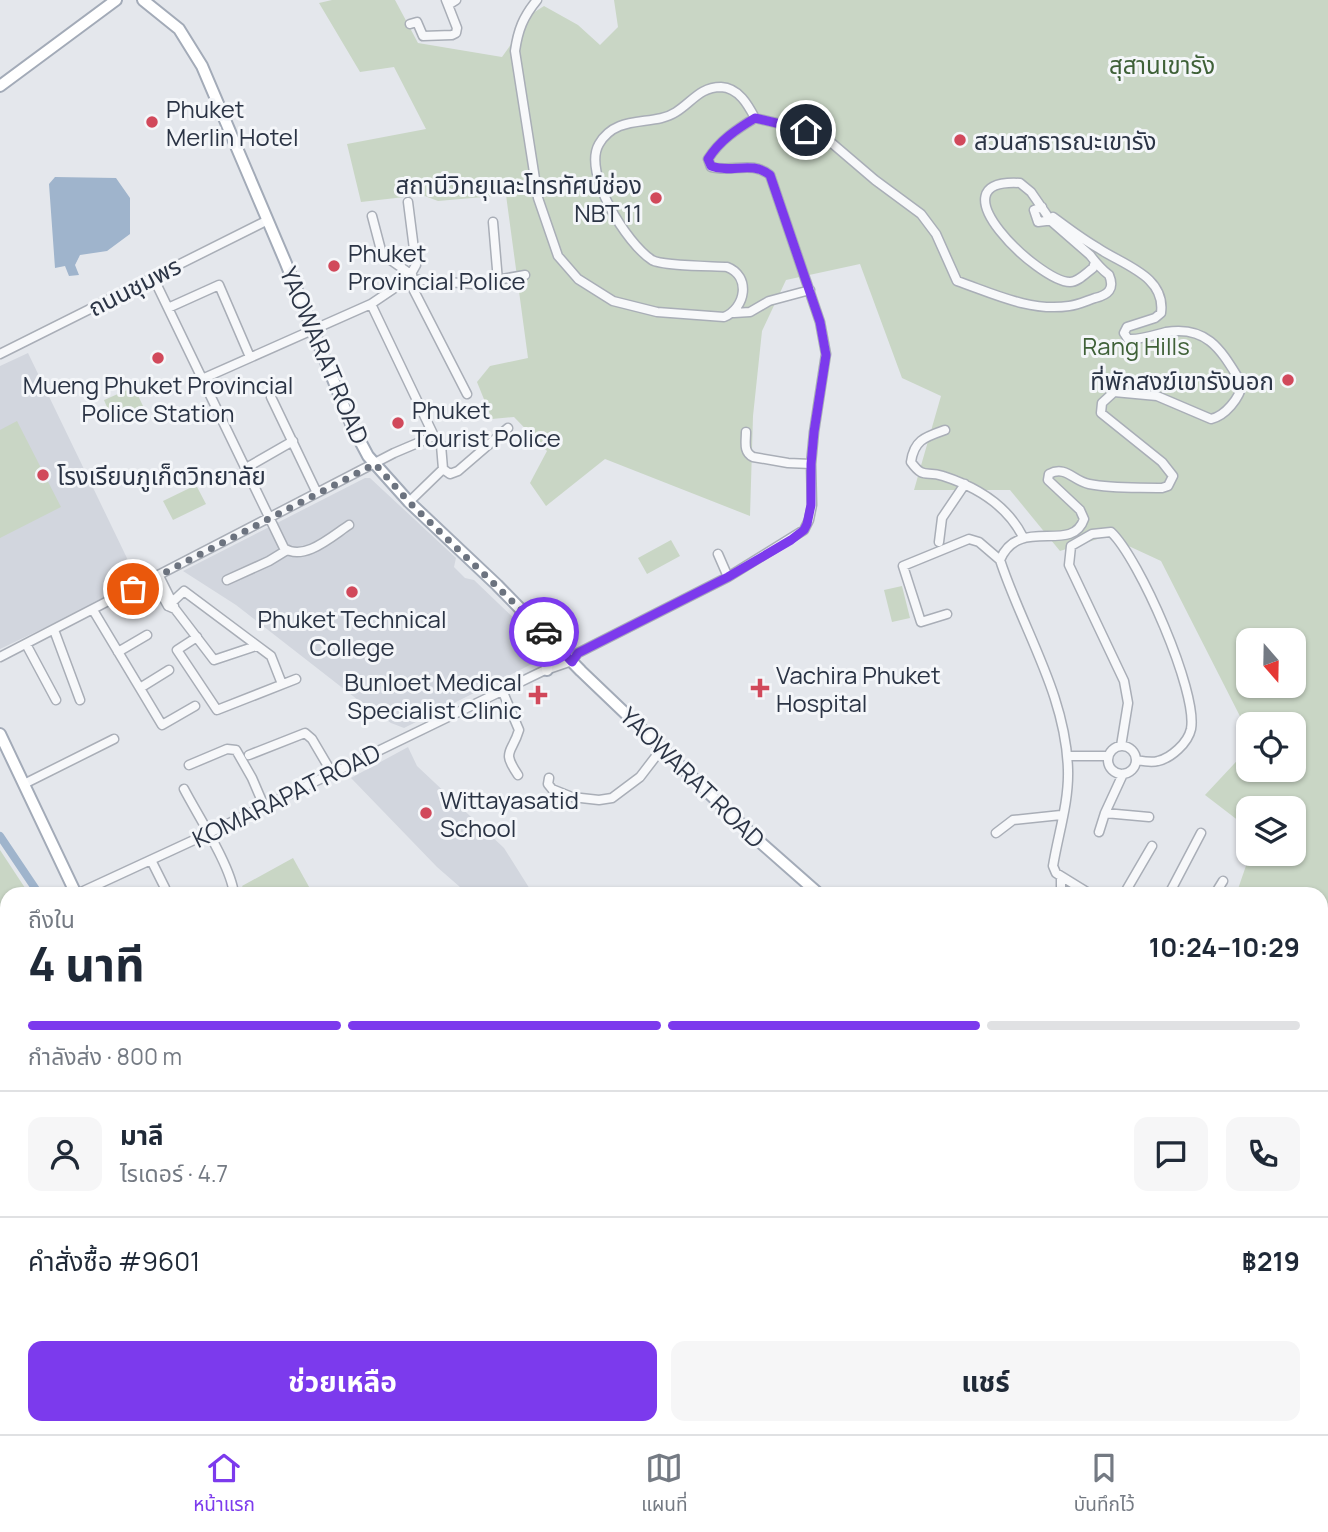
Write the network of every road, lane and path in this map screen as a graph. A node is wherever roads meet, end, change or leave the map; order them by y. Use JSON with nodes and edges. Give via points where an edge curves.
{"nodes":[{"id":1,"x":104,"y":0,"type":"edge"},
{"id":2,"x":116,"y":0,"type":"edge"},
{"id":3,"x":143,"y":0,"type":"edge"},
{"id":4,"x":153,"y":0,"type":"edge"},
{"id":5,"x":537,"y":0,"type":"edge"},
{"id":6,"x":450,"y":2,"type":"edge"},
{"id":7,"x":159,"y":11,"type":"junction"},
{"id":8,"x":95,"y":15,"type":"junction"},
{"id":9,"x":410,"y":24,"type":"dead end"},
{"id":10,"x":0,"y":86,"type":"edge"},
{"id":11,"x":755,"y":118,"type":"junction"},
{"id":12,"x":408,"y":202,"type":"dead end"},
{"id":13,"x":1049,"y":215,"type":"junction"},
{"id":14,"x":372,"y":216,"type":"dead end"},
{"id":15,"x":268,"y":220,"type":"junction"},
{"id":16,"x":492,"y":222,"type":"dead end"},
{"id":17,"x":1097,"y":265,"type":"junction"},
{"id":18,"x":525,"y":275,"type":"dead end"},
{"id":19,"x":153,"y":277,"type":"junction"},
{"id":20,"x":410,"y":277,"type":"junction"},
{"id":21,"x":498,"y":281,"type":"junction"},
{"id":22,"x":810,"y":290,"type":"junction"},
{"id":23,"x":371,"y":304,"type":"junction"},
{"id":24,"x":168,"y":309,"type":"junction"},
{"id":25,"x":734,"y":313,"type":"junction"},
{"id":26,"x":311,"y":330,"type":"junction"},
{"id":27,"x":0,"y":354,"type":"edge"},
{"id":28,"x":250,"y":357,"type":"junction"},
{"id":29,"x":202,"y":379,"type":"junction"},
{"id":30,"x":467,"y":394,"type":"dead end"},
{"id":31,"x":271,"y":397,"type":"dead end"},
{"id":32,"x":508,"y":428,"type":"dead end"},
{"id":33,"x":945,"y":430,"type":"dead end"},
{"id":34,"x":747,"y":432,"type":"dead end"},
{"id":35,"x":434,"y":436,"type":"junction"},
{"id":36,"x":293,"y":441,"type":"junction"},
{"id":37,"x":375,"y":464,"type":"junction"},
{"id":38,"x":811,"y":464,"type":"junction"},
{"id":39,"x":246,"y":468,"type":"junction"},
{"id":40,"x":443,"y":469,"type":"junction"},
{"id":41,"x":965,"y":484,"type":"junction"},
{"id":42,"x":317,"y":493,"type":"junction"},
{"id":43,"x":409,"y":502,"type":"junction"},
{"id":44,"x":270,"y":518,"type":"junction"},
{"id":45,"x":349,"y":525,"type":"dead end"},
{"id":46,"x":1023,"y":537,"type":"junction"},
{"id":47,"x":939,"y":542,"type":"dead end"},
{"id":48,"x":287,"y":550,"type":"junction"},
{"id":49,"x":718,"y":554,"type":"dead end"},
{"id":50,"x":1000,"y":560,"type":"junction"},
{"id":51,"x":728,"y":577,"type":"junction"},
{"id":52,"x":156,"y":578,"type":"junction"},
{"id":53,"x":227,"y":580,"type":"dead end"},
{"id":54,"x":172,"y":605,"type":"junction"},
{"id":55,"x":93,"y":610,"type":"junction"},
{"id":56,"x":947,"y":614,"type":"dead end"},
{"id":57,"x":54,"y":630,"type":"junction"},
{"id":58,"x":147,"y":635,"type":"dead end"},
{"id":59,"x":549,"y":636,"type":"junction"},
{"id":60,"x":197,"y":637,"type":"junction"},
{"id":61,"x":26,"y":644,"type":"junction"},
{"id":62,"x":256,"y":646,"type":"junction"},
{"id":63,"x":118,"y":652,"type":"junction"},
{"id":64,"x":0,"y":657,"type":"edge"},
{"id":65,"x":572,"y":662,"type":"junction"},
{"id":66,"x":169,"y":670,"type":"dead end"},
{"id":67,"x":547,"y":670,"type":"junction"},
{"id":68,"x":296,"y":679,"type":"dead end"},
{"id":69,"x":282,"y":684,"type":"junction"},
{"id":70,"x":140,"y":688,"type":"junction"},
{"id":71,"x":502,"y":690,"type":"junction"},
{"id":72,"x":56,"y":700,"type":"dead end"},
{"id":73,"x":80,"y":700,"type":"dead end"},
{"id":74,"x":195,"y":706,"type":"dead end"},
{"id":75,"x":0,"y":734,"type":"edge"},
{"id":76,"x":114,"y":739,"type":"dead end"},
{"id":77,"x":1121,"y":746,"type":"junction"},
{"id":78,"x":663,"y":747,"type":"junction"},
{"id":79,"x":249,"y":755,"type":"dead end"},
{"id":80,"x":1068,"y":756,"type":"junction"},
{"id":81,"x":1108,"y":756,"type":"junction"},
{"id":82,"x":1136,"y":760,"type":"junction"},
{"id":83,"x":189,"y":765,"type":"dead end"},
{"id":84,"x":332,"y":773,"type":"junction"},
{"id":85,"x":1123,"y":774,"type":"junction"},
{"id":86,"x":518,"y":775,"type":"dead end"},
{"id":87,"x":549,"y":778,"type":"dead end"},
{"id":88,"x":24,"y":784,"type":"junction"},
{"id":89,"x":184,"y":789,"type":"dead end"},
{"id":90,"x":264,"y":806,"type":"junction"},
{"id":91,"x":1105,"y":813,"type":"junction"},
{"id":92,"x":1061,"y":815,"type":"junction"},
{"id":93,"x":1149,"y":817,"type":"dead end"},
{"id":94,"x":1099,"y":832,"type":"dead end"},
{"id":95,"x":1201,"y":832,"type":"dead end"},
{"id":96,"x":996,"y":833,"type":"dead end"},
{"id":97,"x":208,"y":834,"type":"junction"},
{"id":98,"x":1152,"y":846,"type":"dead end"},
{"id":99,"x":151,"y":860,"type":"junction"},
{"id":100,"x":1061,"y":877,"type":"junction"},
{"id":101,"x":1223,"y":881,"type":"dead end"},
{"id":102,"x":73,"y":887,"type":"edge"},
{"id":103,"x":102,"y":887,"type":"edge"},
{"id":104,"x":165,"y":887,"type":"edge"},
{"id":105,"x":233,"y":887,"type":"edge"},
{"id":106,"x":811,"y":887,"type":"edge"},
{"id":107,"x":1061,"y":887,"type":"edge"},
{"id":108,"x":1078,"y":887,"type":"edge"},
{"id":109,"x":1128,"y":887,"type":"edge"},
{"id":110,"x":1173,"y":887,"type":"edge"},
{"id":111,"x":1219,"y":887,"type":"edge"}],
"edges":[{"from":1,"to":8,"type":"main road"},
{"from":2,"to":8,"type":"main road"},
{"from":3,"to":7,"type":"main road","name":"YAOWARAT ROAD"},
{"from":4,"to":7,"type":"main road"},
{"from":5,"to":25,"type":"street","via":[[518,30],[515,51],[538,198],[558,256],[578,279],[613,301],[657,313],[724,317]]},
{"from":6,"to":9,"type":"street","via":[[456,33],[423,36],[418,22]]},
{"from":7,"to":15,"type":"main road","name":"YAOWARAT ROAD","via":[[179,29],[202,66]]},
{"from":8,"to":10,"type":"main road"},
{"from":11,"to":17,"type":"street","via":[[820,133],[921,214],[936,234],[957,281],[1033,306],[1072,306],[1109,293],[1110,275]]},
{"from":11,"to":22,"type":"street","via":[[732,132],[708,159],[720,170],[751,166],[770,175]]},
{"from":11,"to":25,"type":"street","via":[[741,95],[723,87],[700,92],[674,114],[634,120],[610,132],[598,145],[596,160],[603,194],[617,222],[654,261],[736,270],[743,297]]},
{"from":12,"to":20,"type":"street","via":[[416,265]]},
{"from":13,"to":17,"type":"street"},
{"from":13,"to":17,"type":"street","via":[[1020,183],[990,188],[983,205],[1035,267],[1055,278],[1077,281]]},
{"from":13,"to":46,"type":"street","via":[[1138,270],[1156,287],[1161,313],[1127,327],[1128,339],[1195,332],[1214,342],[1242,384],[1241,392],[1216,418],[1157,396],[1114,393],[1102,403],[1101,412],[1170,471],[1168,486],[1086,484],[1056,470],[1048,480],[1080,510],[1081,527],[1064,536]]},
{"from":14,"to":20,"type":"street","via":[[382,254]]},
{"from":15,"to":19,"type":"street","name":"ถนนชุมพร"},
{"from":15,"to":26,"type":"main road","name":"YAOWARAT ROAD"},
{"from":16,"to":21,"type":"street"},
{"from":18,"to":21,"type":"street"},
{"from":19,"to":24,"type":"street"},
{"from":19,"to":27,"type":"street","name":"ถนนชุมพร"},
{"from":20,"to":21,"type":"street","via":[[473,284]]},
{"from":20,"to":23,"type":"street"},
{"from":20,"to":30,"type":"street"},
{"from":22,"to":25,"type":"street","via":[[769,301],[750,312]]},
{"from":22,"to":38,"type":"street","via":[[826,355]]},
{"from":23,"to":26,"type":"street"},
{"from":23,"to":35,"type":"street"},
{"from":24,"to":28,"type":"street","via":[[219,285]]},
{"from":24,"to":29,"type":"street"},
{"from":26,"to":28,"type":"street"},
{"from":26,"to":37,"type":"main road","name":"YAOWARAT ROAD","via":[[356,437]]},
{"from":28,"to":29,"type":"street"},
{"from":29,"to":39,"type":"street"},
{"from":31,"to":36,"type":"street"},
{"from":32,"to":40,"type":"street","via":[[458,471],[450,474]]},
{"from":33,"to":41,"type":"street","via":[[926,436],[913,449],[911,462],[924,475],[939,474]]},
{"from":34,"to":38,"type":"street","via":[[746,450],[753,457]]},
{"from":35,"to":37,"type":"street"},
{"from":35,"to":40,"type":"street","via":[[441,445]]},
{"from":36,"to":39,"type":"street"},
{"from":36,"to":42,"type":"street"},
{"from":37,"to":42,"type":"street"},
{"from":37,"to":43,"type":"main road","name":"YAOWARAT ROAD"},
{"from":38,"to":51,"type":"street","name":"KOMARAPAT ROAD","via":[[811,505],[804,530]]},
{"from":39,"to":44,"type":"street"},
{"from":40,"to":43,"type":"street"},
{"from":41,"to":46,"type":"street","via":[[995,501],[1015,521]]},
{"from":41,"to":47,"type":"street","via":[[942,518]]},
{"from":42,"to":44,"type":"street"},
{"from":43,"to":59,"type":"main road","name":"YAOWARAT ROAD"},
{"from":44,"to":48,"type":"street"},
{"from":44,"to":52,"type":"street"},
{"from":45,"to":48,"type":"street","via":[[308,550]]},
{"from":46,"to":50,"type":"street","via":[[1004,551]]},
{"from":48,"to":53,"type":"street"},
{"from":49,"to":51,"type":"street"},
{"from":50,"to":56,"type":"street","via":[[970,539],[903,566],[921,622]]},
{"from":50,"to":80,"type":"street","via":[[1055,695]]},
{"from":51,"to":65,"type":"street","name":"KOMARAPAT ROAD","via":[[578,653]]},
{"from":52,"to":54,"type":"street"},
{"from":52,"to":55,"type":"street"},
{"from":54,"to":60,"type":"street"},
{"from":54,"to":62,"type":"street","via":[[184,591]]},
{"from":55,"to":57,"type":"street"},
{"from":55,"to":63,"type":"street"},
{"from":57,"to":61,"type":"street"},
{"from":57,"to":73,"type":"street"},
{"from":58,"to":63,"type":"street"},
{"from":59,"to":65,"type":"main road","name":"YAOWARAT ROAD"},
{"from":59,"to":67,"type":"main road"},
{"from":60,"to":62,"type":"street","via":[[215,660]]},
{"from":60,"to":69,"type":"street","via":[[177,650],[217,709]]},
{"from":61,"to":64,"type":"street"},
{"from":61,"to":72,"type":"street"},
{"from":62,"to":69,"type":"street","via":[[271,656]]},
{"from":63,"to":70,"type":"street"},
{"from":65,"to":67,"type":"street","name":"KOMARAPAT ROAD"},
{"from":65,"to":78,"type":"main road","name":"YAOWARAT ROAD"},
{"from":66,"to":70,"type":"street"},
{"from":67,"to":71,"type":"street","name":"KOMARAPAT ROAD"},
{"from":68,"to":69,"type":"street"},
{"from":70,"to":74,"type":"street","via":[[162,725]]},
{"from":71,"to":84,"type":"street","name":"KOMARAPAT ROAD"},
{"from":71,"to":86,"type":"street","via":[[519,730],[508,755]]},
{"from":75,"to":88,"type":"main road"},
{"from":76,"to":88,"type":"street"},
{"from":77,"to":81,"type":"street"},
{"from":77,"to":82,"type":"street","via":[[1131,749]]},
{"from":77,"to":82,"type":"street","via":[[1128,704],[1124,681],[1069,565],[1072,546],[1092,534],[1111,532],[1132,558],[1186,683],[1191,711],[1191,731],[1179,750],[1158,761]]},
{"from":78,"to":87,"type":"street","via":[[640,777],[606,799],[572,797],[552,789]]},
{"from":78,"to":106,"type":"main road","name":"YAOWARAT ROAD"},
{"from":79,"to":84,"type":"street","via":[[308,733]]},
{"from":80,"to":81,"type":"street"},
{"from":80,"to":92,"type":"street","via":[[1068,788]]},
{"from":81,"to":85,"type":"street","via":[[1111,769]]},
{"from":82,"to":85,"type":"street","via":[[1134,768]]},
{"from":83,"to":90,"type":"street","via":[[227,749],[236,750]]},
{"from":84,"to":90,"type":"street","name":"KOMARAPAT ROAD"},
{"from":85,"to":91,"type":"street"},
{"from":88,"to":102,"type":"main road"},
{"from":89,"to":97,"type":"street"},
{"from":90,"to":97,"type":"street","name":"KOMARAPAT ROAD"},
{"from":91,"to":93,"type":"street"},
{"from":91,"to":94,"type":"street"},
{"from":92,"to":96,"type":"street","via":[[1013,820]]},
{"from":92,"to":100,"type":"street","via":[[1053,866]]},
{"from":95,"to":110,"type":"street"},
{"from":97,"to":99,"type":"street","name":"KOMARAPAT ROAD"},
{"from":97,"to":105,"type":"street"},
{"from":98,"to":109,"type":"street"},
{"from":99,"to":103,"type":"street","name":"KOMARAPAT ROAD"},
{"from":99,"to":104,"type":"street"},
{"from":100,"to":107,"type":"street"},
{"from":100,"to":108,"type":"street"},
{"from":101,"to":111,"type":"street"}]}
